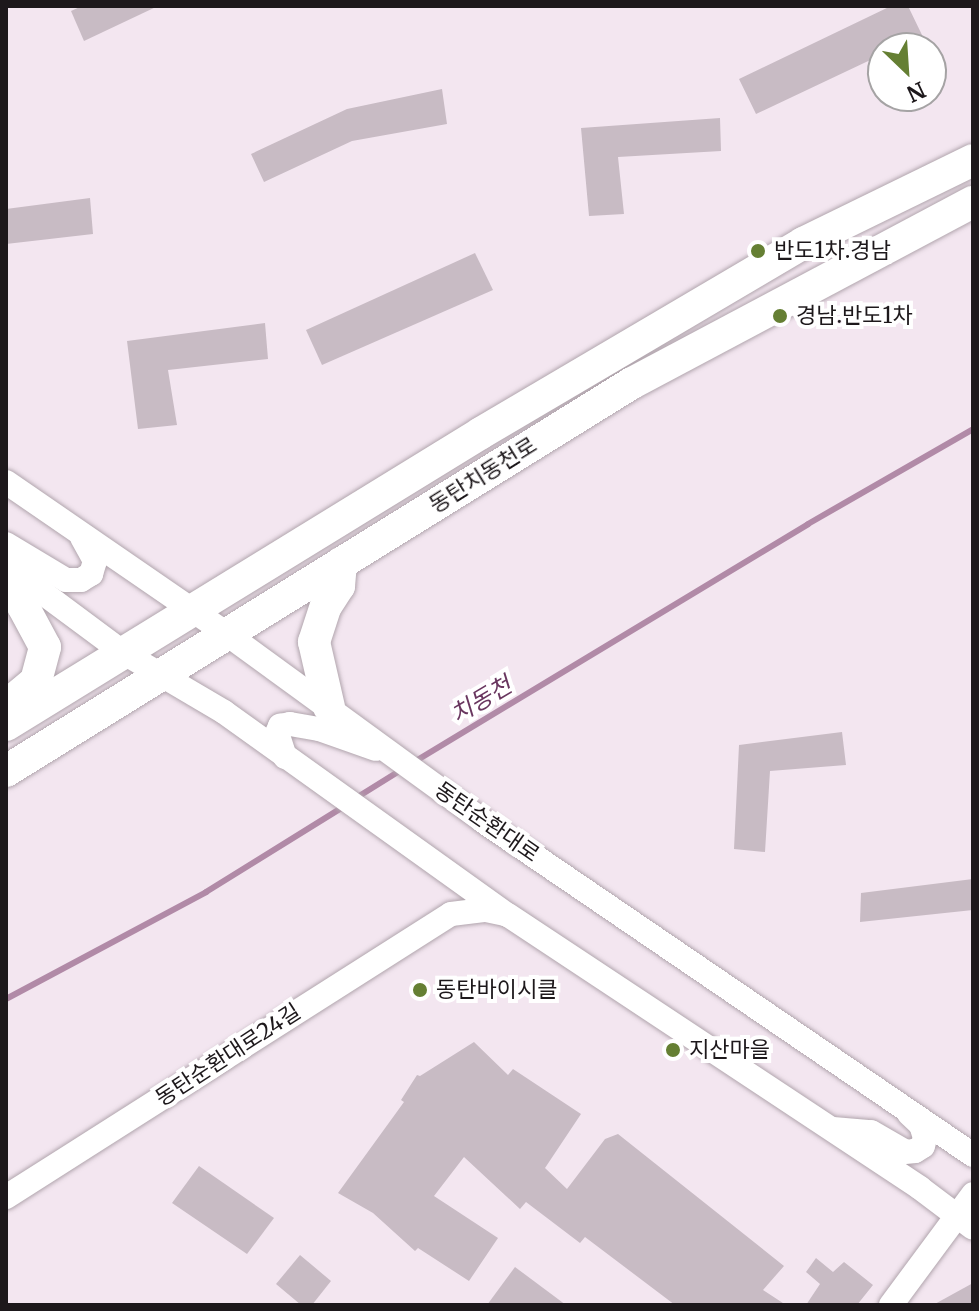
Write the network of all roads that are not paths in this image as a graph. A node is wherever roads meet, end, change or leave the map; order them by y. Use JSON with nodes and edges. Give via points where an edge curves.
{"nodes":[{"id":1,"x":973,"y":160,"type":"edge"},
{"id":2,"x":973,"y":202,"type":"edge"},
{"id":3,"x":6,"y":482,"type":"edge"},
{"id":4,"x":78,"y":532,"type":"junction"},
{"id":5,"x":8,"y":560,"type":"edge"},
{"id":6,"x":341,"y":563,"type":"junction"},
{"id":7,"x":191,"y":611,"type":"junction"},
{"id":8,"x":227,"y":634,"type":"junction"},
{"id":9,"x":124,"y":653,"type":"junction"},
{"id":10,"x":161,"y":675,"type":"junction"},
{"id":11,"x":6,"y":706,"type":"edge"},
{"id":12,"x":329,"y":707,"type":"junction"},
{"id":13,"x":6,"y":725,"type":"edge"},
{"id":14,"x":277,"y":750,"type":"junction"},
{"id":15,"x":390,"y":752,"type":"junction"},
{"id":16,"x":6,"y":771,"type":"edge"},
{"id":17,"x":430,"y":861,"type":"junction"},
{"id":18,"x":451,"y":914,"type":"junction"},
{"id":19,"x":508,"y":915,"type":"junction"},
{"id":20,"x":893,"y":1099,"type":"junction"},
{"id":21,"x":830,"y":1128,"type":"junction"},
{"id":22,"x":973,"y":1155,"type":"edge"},
{"id":23,"x":973,"y":1194,"type":"edge"},
{"id":24,"x":6,"y":1197,"type":"edge"},
{"id":25,"x":965,"y":1222,"type":"edge"},
{"id":26,"x":891,"y":1305,"type":"edge"}],
"edges":[{"from":1,"to":7,"type":"main road","name":"동탄치동천로","via":[[803,243]]},
{"from":2,"to":6,"type":"main road","name":"동탄치동천로","via":[[632,383]]},
{"from":3,"to":4,"type":"street","name":"동탄순환대로"},
{"from":4,"to":5,"type":"street","via":[[95,561],[91,574],[81,580]]},
{"from":4,"to":7,"type":"street","name":"동탄순환대로"},
{"from":5,"to":9,"type":"street"},
{"from":5,"to":11,"type":"main road","via":[[23,606],[45,647],[36,681]]},
{"from":6,"to":8,"type":"main road","name":"동탄치동천로"},
{"from":6,"to":12,"type":"main road","via":[[339,586],[314,642]]},
{"from":7,"to":8,"type":"street","name":"동탄순환대로"},
{"from":7,"to":9,"type":"main road","name":"동탄치동천로"},
{"from":8,"to":10,"type":"main road","name":"동탄치동천로"},
{"from":8,"to":12,"type":"street","name":"동탄순환대로"},
{"from":9,"to":10,"type":"street"},
{"from":9,"to":13,"type":"main road","name":"동탄치동천로"},
{"from":10,"to":14,"type":"street"},
{"from":10,"to":16,"type":"main road","name":"동탄치동천로"},
{"from":12,"to":15,"type":"street","name":"동탄순환대로"},
{"from":14,"to":15,"type":"street","via":[[280,726],[290,724]]},
{"from":14,"to":17,"type":"street"},
{"from":15,"to":20,"type":"street","name":"동탄순환대로"},
{"from":17,"to":18,"type":"street"},
{"from":17,"to":19,"type":"street"},
{"from":18,"to":19,"type":"street","via":[[486,910]]},
{"from":18,"to":24,"type":"street","name":"동탄순환대로24길"},
{"from":19,"to":21,"type":"street"},
{"from":20,"to":21,"type":"street","via":[[921,1125],[925,1138],[915,1151],[905,1152],[871,1132]]},
{"from":20,"to":22,"type":"street","name":"동탄순환대로"},
{"from":21,"to":25,"type":"street"},
{"from":23,"to":25,"type":"street"},
{"from":25,"to":26,"type":"street"}]}
